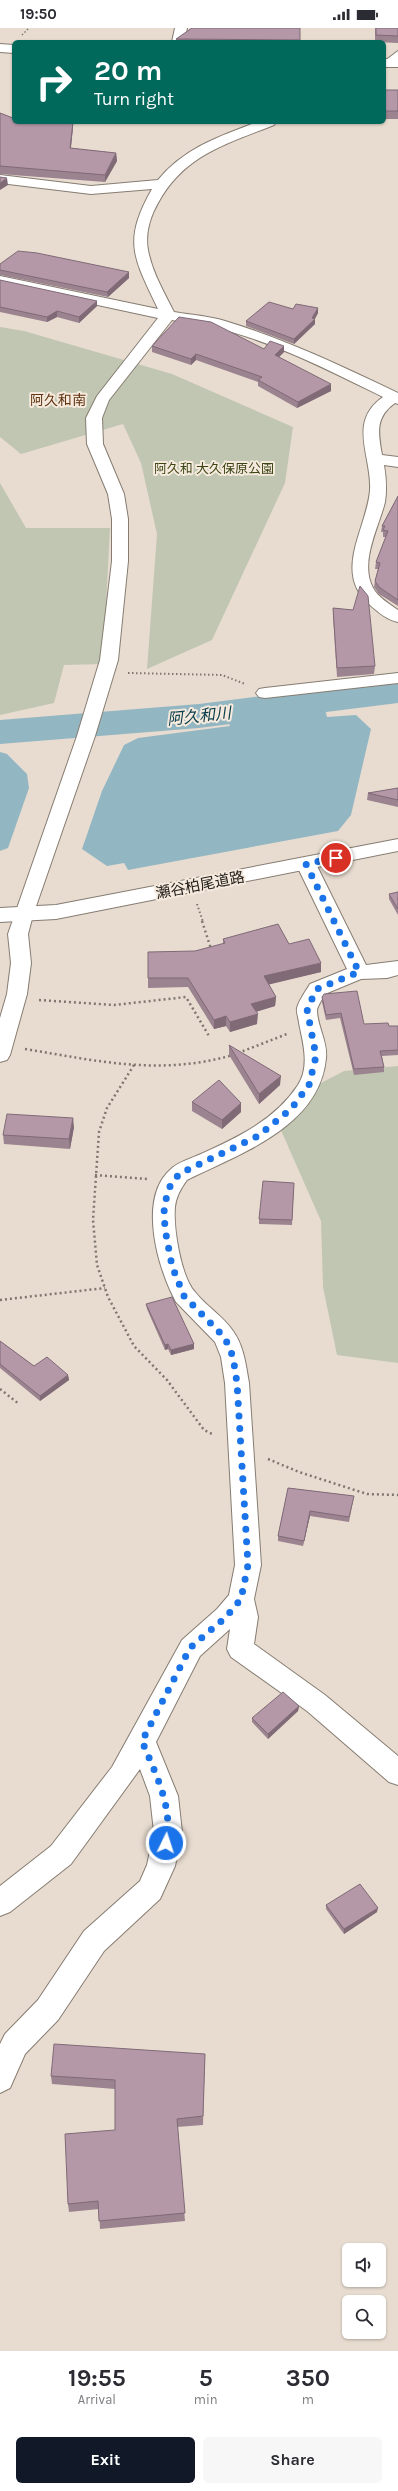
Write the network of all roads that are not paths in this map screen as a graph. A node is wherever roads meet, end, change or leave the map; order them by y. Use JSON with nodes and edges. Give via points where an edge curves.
{"nodes":[{"id":1,"x":181,"y":28,"type":"edge"},
{"id":2,"x":178,"y":40,"type":"edge"},
{"id":3,"x":0,"y":48,"type":"edge"},
{"id":4,"x":12,"y":49,"type":"edge"},
{"id":5,"x":264,"y":124,"type":"edge"},
{"id":6,"x":0,"y":179,"type":"edge"},
{"id":7,"x":160,"y":184,"type":"junction"},
{"id":8,"x":0,"y":280,"type":"edge"},
{"id":9,"x":168,"y":315,"type":"junction"},
{"id":10,"x":395,"y":399,"type":"edge"},
{"id":11,"x":373,"y":459,"type":"junction"},
{"id":12,"x":398,"y":462,"type":"edge"},
{"id":13,"x":398,"y":617,"type":"edge"},
{"id":14,"x":398,"y":678,"type":"edge"},
{"id":15,"x":265,"y":693,"type":"road end"},
{"id":16,"x":398,"y":845,"type":"edge"},
{"id":17,"x":306,"y":864,"type":"junction"},
{"id":18,"x":0,"y":915,"type":"edge"},
{"id":19,"x":23,"y":915,"type":"junction"},
{"id":20,"x":398,"y":968,"type":"edge"},
{"id":21,"x":359,"y":972,"type":"junction"},
{"id":22,"x":2,"y":1050,"type":"edge"},
{"id":23,"x":241,"y":1599,"type":"junction"},
{"id":24,"x":142,"y":1741,"type":"junction"},
{"id":25,"x":398,"y":1773,"type":"edge"},
{"id":26,"x":0,"y":1903,"type":"edge"},
{"id":27,"x":0,"y":2078,"type":"edge"}],
"edges":[{"from":1,"to":2,"type":"street"},
{"from":3,"to":4,"type":"street"},
{"from":5,"to":7,"type":"street","via":[[191,156],[165,176]]},
{"from":6,"to":7,"type":"street","via":[[91,190]]},
{"from":7,"to":9,"type":"street","via":[[143,219],[140,234],[141,251],[146,268]]},
{"from":8,"to":9,"type":"street"},
{"from":9,"to":10,"type":"street","via":[[220,324],[272,342],[371,384]]},
{"from":9,"to":19,"type":"street","via":[[102,398],[94,418],[95,444],[116,494],[120,519],[116,609],[106,672]]},
{"from":10,"to":11,"type":"street","via":[[378,408],[373,416]]},
{"from":11,"to":12,"type":"street"},
{"from":11,"to":13,"type":"street","via":[[378,489],[360,573],[364,590],[383,608]]},
{"from":14,"to":15,"type":"street"},
{"from":16,"to":17,"type":"street","name":"瀬谷柏尾道路"},
{"from":17,"to":19,"type":"street","name":"瀬谷柏尾道路","via":[[56,912]]},
{"from":17,"to":21,"type":"street"},
{"from":18,"to":19,"type":"street","name":"瀬谷柏尾道路"},
{"from":19,"to":22,"type":"street","via":[[18,934],[21,963],[16,999]]},
{"from":20,"to":21,"type":"street"},
{"from":21,"to":23,"type":"street","via":[[317,989],[307,1009],[316,1056],[309,1085],[291,1109],[258,1136],[179,1174],[169,1188],[164,1207],[172,1266],[184,1296],[225,1338],[233,1357],[248,1565]]},
{"from":23,"to":24,"type":"street","via":[[226,1617],[190,1648]]},
{"from":23,"to":25,"type":"street","via":[[245,1617],[240,1649],[316,1703]]},
{"from":24,"to":26,"type":"street","via":[[121,1776],[61,1855]]},
{"from":24,"to":27,"type":"street","via":[[164,1796],[168,1832],[161,1866],[150,1890],[94,1941],[48,2010],[15,2044]]}]}
